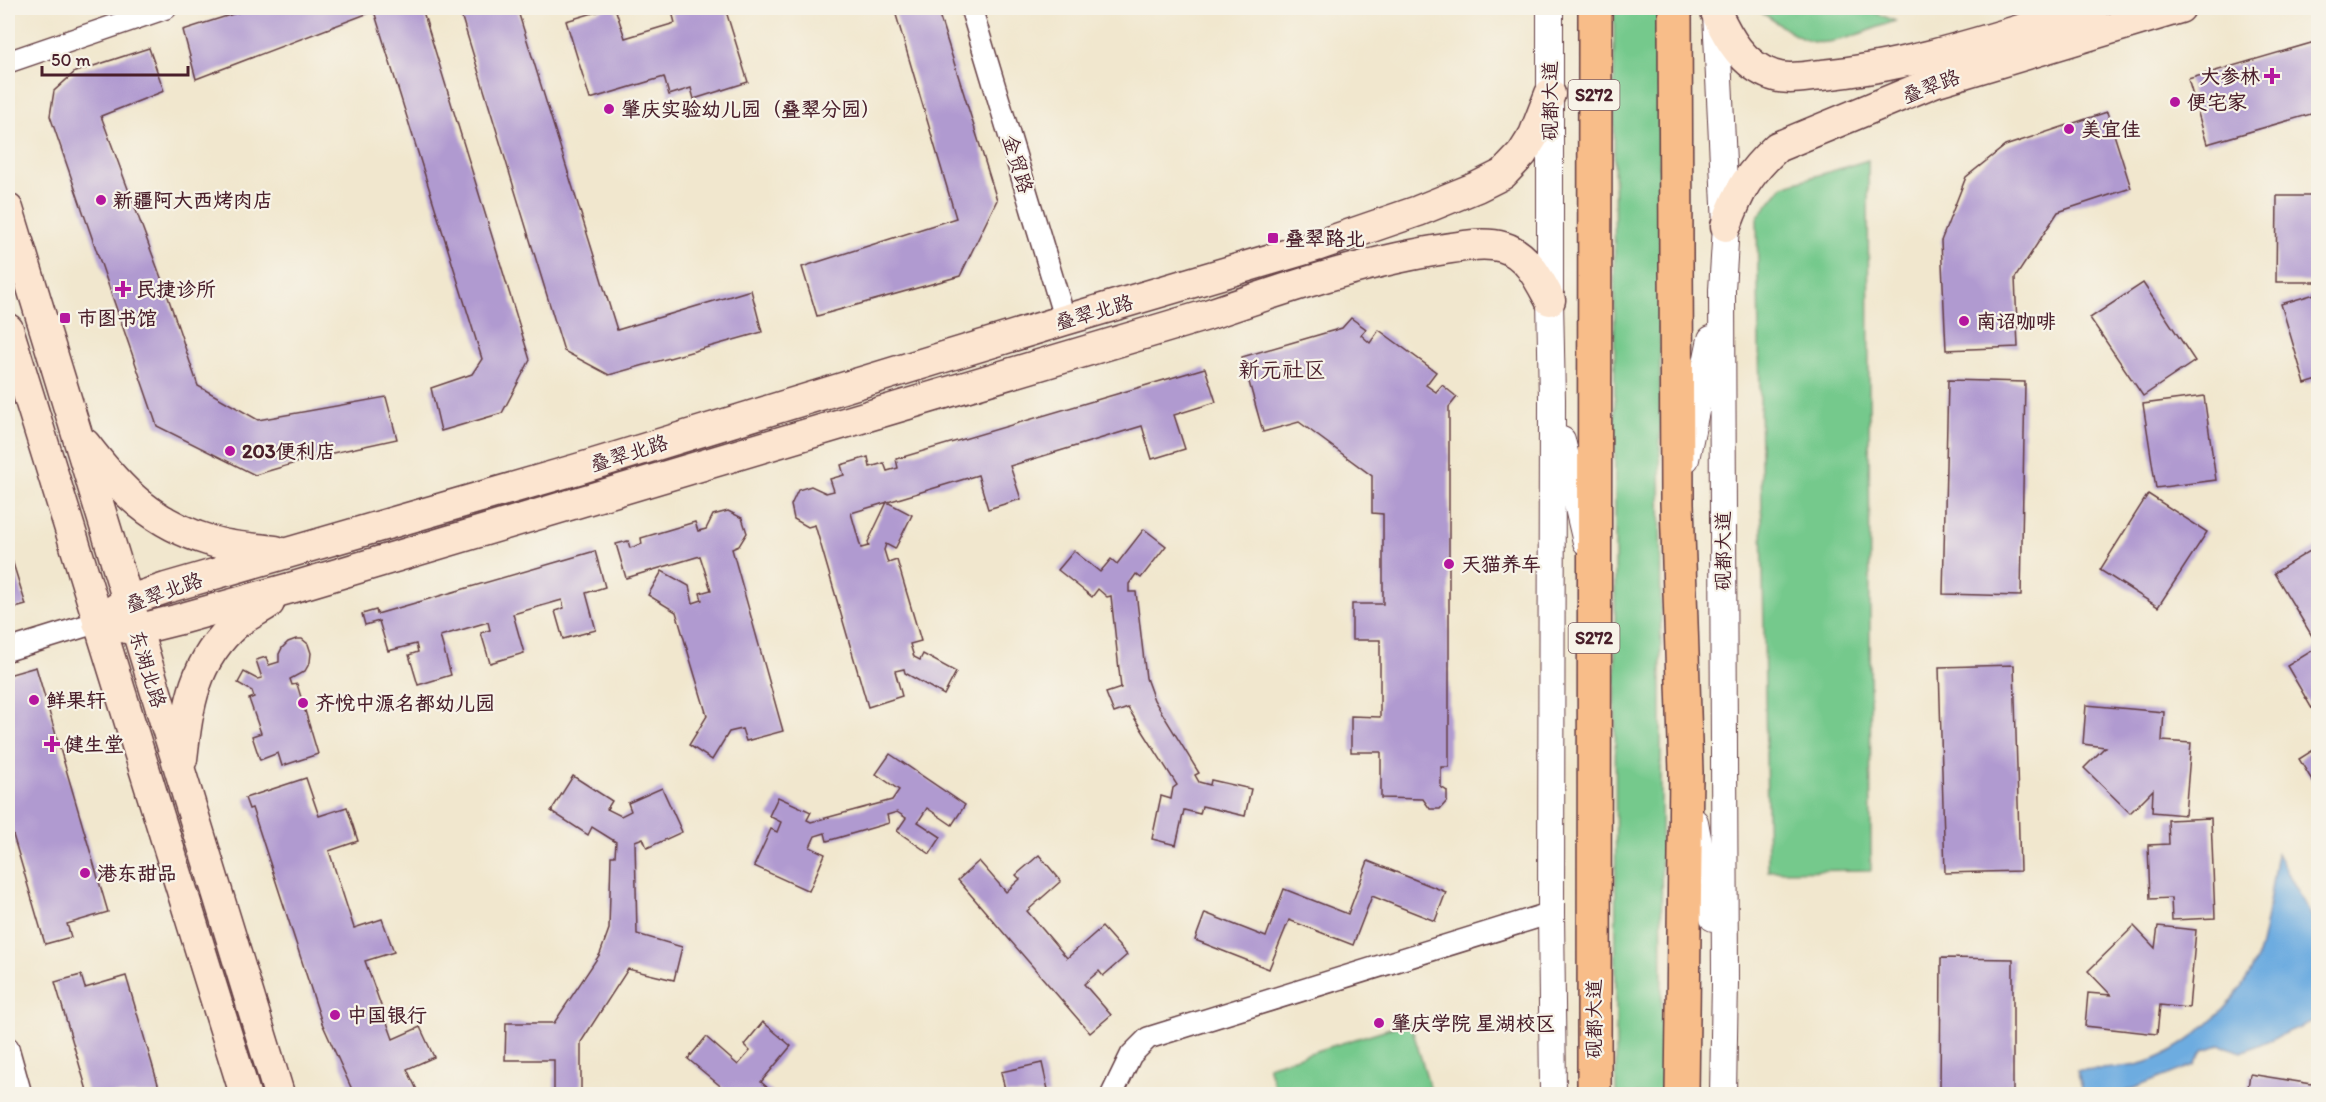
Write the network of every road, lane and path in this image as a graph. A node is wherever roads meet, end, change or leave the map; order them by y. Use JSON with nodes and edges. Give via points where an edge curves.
{"nodes":[{"id":1,"x":166,"y":8,"type":"edge"},
{"id":2,"x":971,"y":8,"type":"edge"},
{"id":3,"x":1550,"y":8,"type":"edge"},
{"id":4,"x":1595,"y":8,"type":"edge"},
{"id":5,"x":1675,"y":8,"type":"edge"},
{"id":6,"x":2093,"y":8,"type":"edge"},
{"id":7,"x":2180,"y":8,"type":"edge"},
{"id":8,"x":1716,"y":10,"type":"edge"},
{"id":9,"x":8,"y":62,"type":"edge"},
{"id":10,"x":1865,"y":70,"type":"junction"},
{"id":11,"x":1550,"y":93,"type":"junction"},
{"id":12,"x":1864,"y":113,"type":"junction"},
{"id":13,"x":8,"y":209,"type":"edge"},
{"id":14,"x":1418,"y":211,"type":"junction"},
{"id":15,"x":1726,"y":226,"type":"junction"},
{"id":16,"x":1417,"y":254,"type":"junction"},
{"id":17,"x":1722,"y":290,"type":"junction"},
{"id":18,"x":1550,"y":300,"type":"junction"},
{"id":19,"x":1065,"y":320,"type":"junction"},
{"id":20,"x":8,"y":329,"type":"edge"},
{"id":21,"x":1552,"y":399,"type":"junction"},
{"id":22,"x":74,"y":430,"type":"junction"},
{"id":23,"x":1677,"y":503,"type":"junction"},
{"id":24,"x":284,"y":552,"type":"junction"},
{"id":25,"x":1594,"y":577,"type":"junction"},
{"id":26,"x":294,"y":587,"type":"junction"},
{"id":27,"x":127,"y":601,"type":"junction"},
{"id":28,"x":98,"y":622,"type":"junction"},
{"id":29,"x":136,"y":630,"type":"junction"},
{"id":30,"x":8,"y":650,"type":"edge"},
{"id":31,"x":160,"y":706,"type":"junction"},
{"id":32,"x":128,"y":716,"type":"junction"},
{"id":33,"x":180,"y":771,"type":"junction"},
{"id":34,"x":1686,"y":772,"type":"junction"},
{"id":35,"x":1551,"y":913,"type":"junction"},
{"id":36,"x":1725,"y":981,"type":"junction"},
{"id":37,"x":8,"y":1048,"type":"edge"},
{"id":38,"x":21,"y":1095,"type":"edge"},
{"id":39,"x":245,"y":1095,"type":"edge"},
{"id":40,"x":279,"y":1095,"type":"edge"},
{"id":41,"x":1112,"y":1095,"type":"edge"},
{"id":42,"x":1553,"y":1095,"type":"edge"},
{"id":43,"x":1594,"y":1095,"type":"edge"},
{"id":44,"x":1682,"y":1095,"type":"edge"},
{"id":45,"x":1723,"y":1095,"type":"edge"}],
"edges":[{"from":1,"to":9,"type":"street"},
{"from":2,"to":19,"type":"street","name":"金贸路"},
{"from":3,"to":11,"type":"street","name":"砚都大道"},
{"from":4,"to":25,"type":"main road","name":"砚都大道","number":"S272"},
{"from":5,"to":23,"type":"main road"},
{"from":6,"to":10,"type":"main road","name":"叠翠路"},
{"from":7,"to":12,"type":"main road","name":"叠翠路","via":[[1934,82]]},
{"from":8,"to":10,"type":"main road","name":"叠翠路","via":[[1728,38],[1744,58],[1772,75],[1791,78]]},
{"from":8,"to":15,"type":"street","name":"砚都大道"},
{"from":10,"to":12,"type":"main road","via":[[1848,78],[1845,92],[1850,105]]},
{"from":11,"to":14,"type":"main road","name":"叠翠北路","via":[[1534,135],[1503,174]]},
{"from":11,"to":18,"type":"street","name":"砚都大道"},
{"from":12,"to":15,"type":"main road","name":"叠翠路","via":[[1777,147],[1738,193]]},
{"from":13,"to":22,"type":"main road","name":"东湖北路"},
{"from":14,"to":16,"type":"main road","via":[[1431,219],[1434,234]]},
{"from":14,"to":19,"type":"main road","name":"叠翠北路","via":[[1319,246]]},
{"from":15,"to":17,"type":"street","name":"砚都大道"},
{"from":16,"to":18,"type":"main road","name":"叠翠北路","via":[[1467,246],[1504,247],[1524,260]]},
{"from":16,"to":26,"type":"main road","name":"叠翠北路","via":[[1322,276],[1207,315]]},
{"from":17,"to":23,"type":"street"},
{"from":17,"to":36,"type":"street","name":"砚都大道"},
{"from":18,"to":21,"type":"street","name":"砚都大道"},
{"from":19,"to":24,"type":"main road","name":"叠翠北路","via":[[581,468]]},
{"from":20,"to":28,"type":"main road","name":"东湖北路"},
{"from":21,"to":25,"type":"street"},
{"from":21,"to":35,"type":"street","name":"砚都大道"},
{"from":22,"to":24,"type":"main road","via":[[128,496],[155,517],[213,542]]},
{"from":22,"to":27,"type":"main road","name":"东湖北路"},
{"from":23,"to":34,"type":"main road"},
{"from":24,"to":26,"type":"main road"},
{"from":24,"to":27,"type":"main road","name":"叠翠北路"},
{"from":25,"to":43,"type":"main road","name":"砚都大道","number":"S272"},
{"from":26,"to":29,"type":"main road","name":"叠翠北路"},
{"from":26,"to":33,"type":"main road","via":[[239,622],[219,641],[203,665],[186,717]]},
{"from":27,"to":28,"type":"main road","name":"叠翠北路"},
{"from":27,"to":29,"type":"main road","name":"东湖北路"},
{"from":28,"to":29,"type":"main road","name":"叠翠北路"},
{"from":28,"to":30,"type":"street"},
{"from":28,"to":32,"type":"main road","name":"东湖北路"},
{"from":29,"to":31,"type":"main road","name":"东湖北路"},
{"from":31,"to":32,"type":"main road"},
{"from":31,"to":33,"type":"main road","name":"东湖北路"},
{"from":32,"to":39,"type":"main road","name":"东湖北路"},
{"from":33,"to":40,"type":"main road","name":"东湖北路"},
{"from":34,"to":36,"type":"street"},
{"from":34,"to":44,"type":"main road"},
{"from":35,"to":41,"type":"street","via":[[1148,1038],[1131,1055]]},
{"from":35,"to":42,"type":"street","name":"砚都大道"},
{"from":36,"to":45,"type":"street","name":"砚都大道"},
{"from":37,"to":38,"type":"street"}]}
